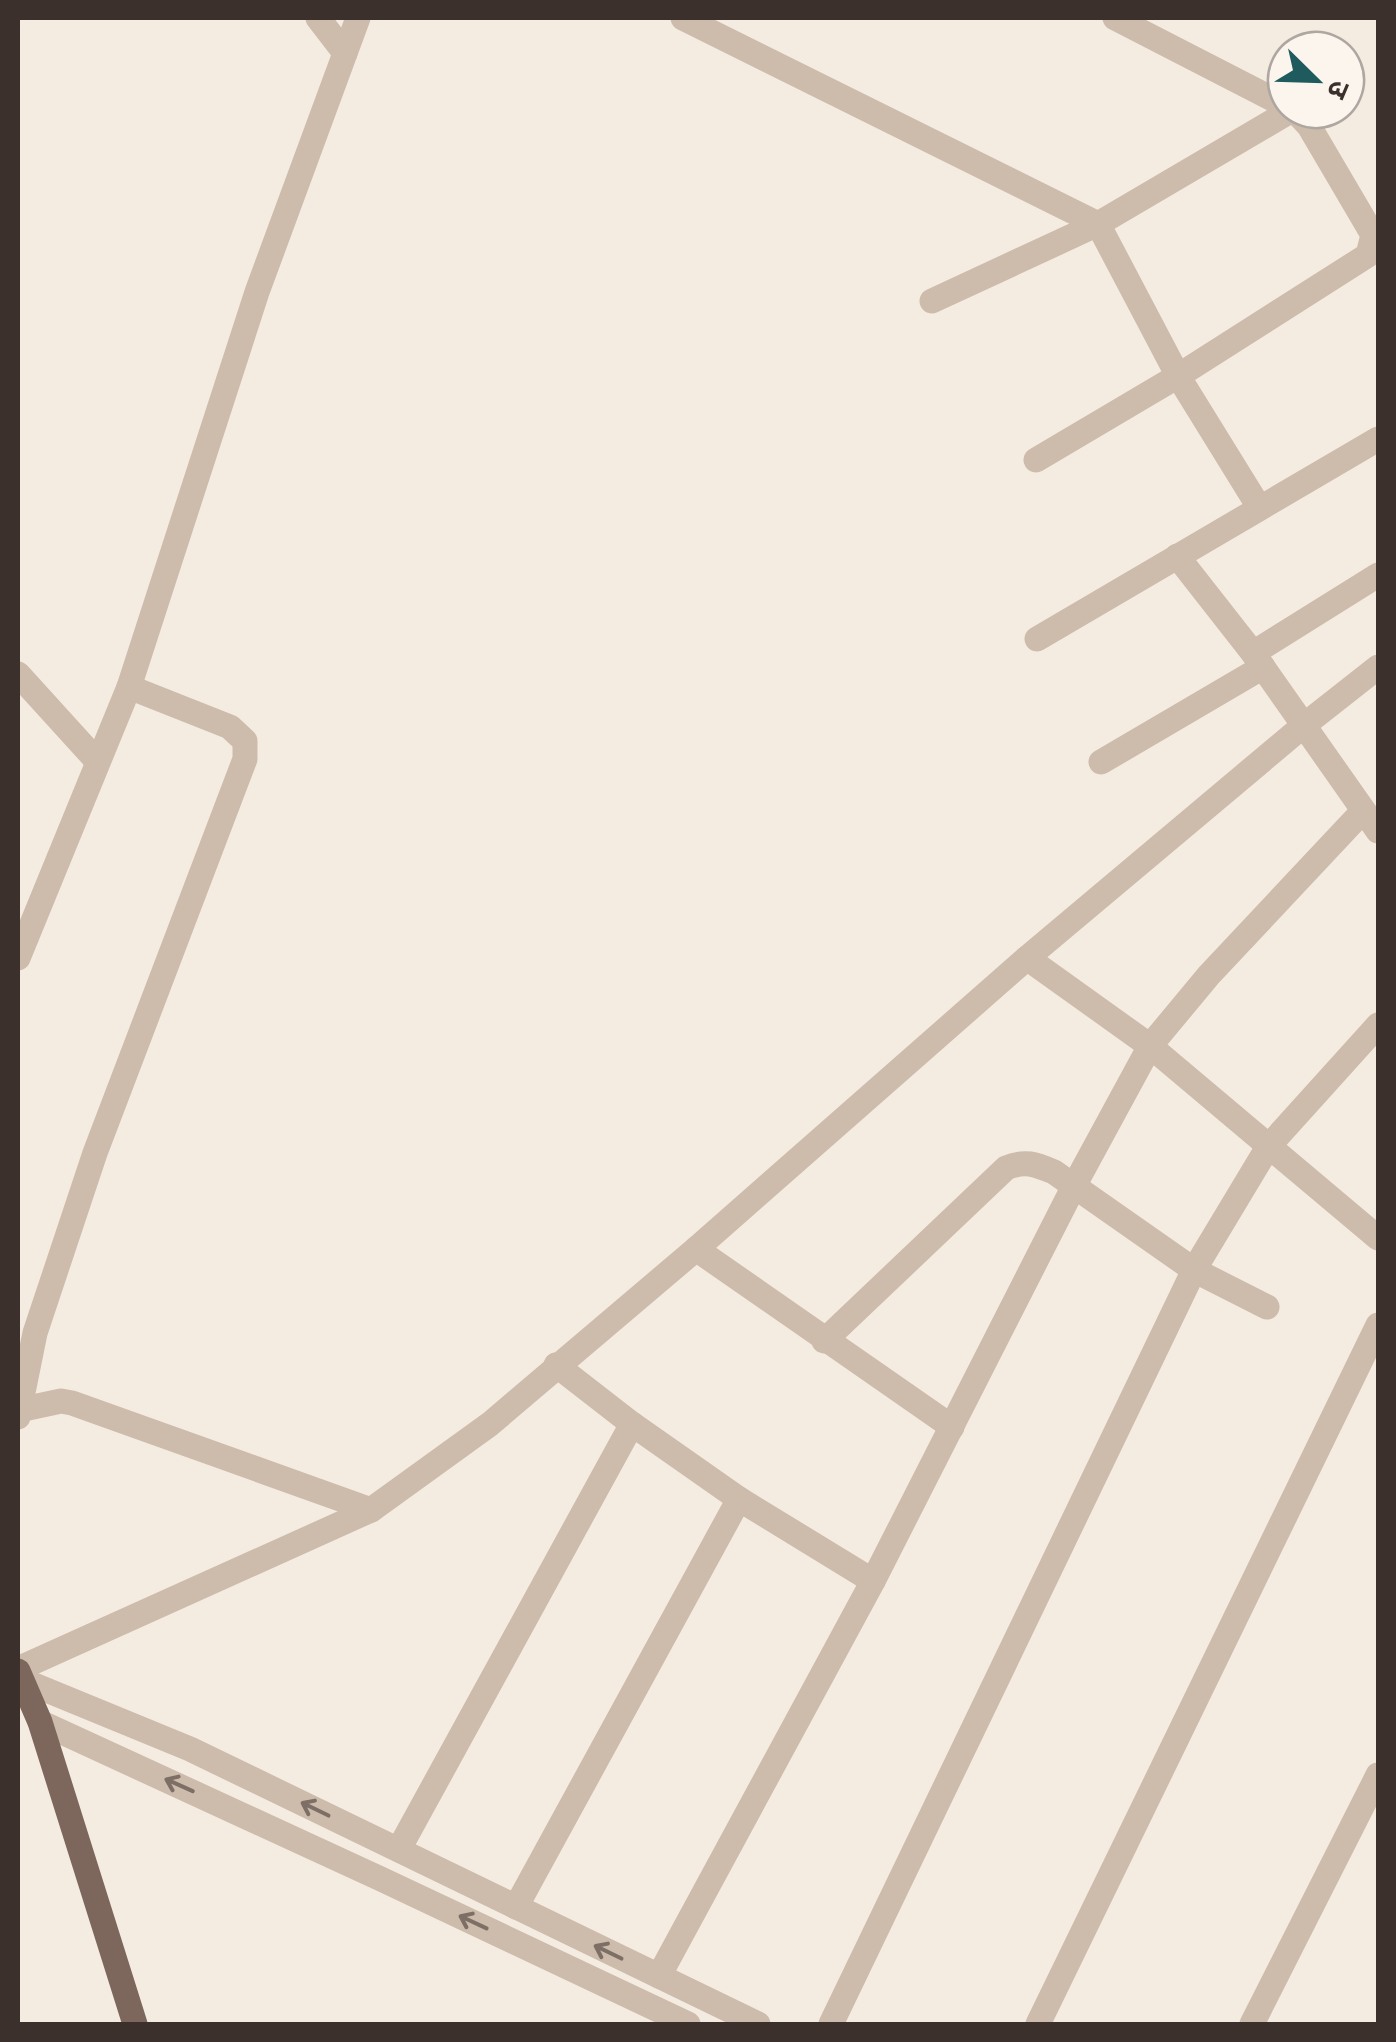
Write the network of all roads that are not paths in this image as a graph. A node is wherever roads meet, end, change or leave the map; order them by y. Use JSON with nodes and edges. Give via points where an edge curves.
{"nodes":[{"id":1,"x":318,"y":18,"type":"edge"},
{"id":2,"x":358,"y":18,"type":"edge"},
{"id":3,"x":682,"y":18,"type":"edge"},
{"id":4,"x":1127,"y":20,"type":"edge"},
{"id":5,"x":717,"y":26,"type":"edge"},
{"id":6,"x":345,"y":53,"type":"junction"},
{"id":7,"x":1266,"y":95,"type":"edge"},
{"id":8,"x":1266,"y":126,"type":"edge"},
{"id":9,"x":1311,"y":130,"type":"edge"},
{"id":10,"x":1098,"y":224,"type":"junction"},
{"id":11,"x":932,"y":301,"type":"dead end"},
{"id":12,"x":1178,"y":376,"type":"junction"},
{"id":13,"x":1378,"y":440,"type":"edge"},
{"id":14,"x":1036,"y":460,"type":"dead end"},
{"id":15,"x":1260,"y":507,"type":"junction"},
{"id":16,"x":1177,"y":556,"type":"junction"},
{"id":17,"x":1378,"y":575,"type":"edge"},
{"id":18,"x":1037,"y":639,"type":"dead end"},
{"id":19,"x":1258,"y":660,"type":"junction"},
{"id":20,"x":1378,"y":668,"type":"edge"},
{"id":21,"x":18,"y":674,"type":"edge"},
{"id":22,"x":129,"y":687,"type":"junction"},
{"id":23,"x":1303,"y":726,"type":"junction"},
{"id":24,"x":97,"y":761,"type":"junction"},
{"id":25,"x":1101,"y":762,"type":"dead end"},
{"id":26,"x":1371,"y":821,"type":"edge"},
{"id":27,"x":18,"y":958,"type":"edge"},
{"id":28,"x":1027,"y":958,"type":"junction"},
{"id":29,"x":1378,"y":1025,"type":"edge"},
{"id":30,"x":1150,"y":1046,"type":"junction"},
{"id":31,"x":1268,"y":1147,"type":"junction"},
{"id":32,"x":1074,"y":1186,"type":"junction"},
{"id":33,"x":1378,"y":1238,"type":"edge"},
{"id":34,"x":696,"y":1249,"type":"junction"},
{"id":35,"x":1194,"y":1270,"type":"junction"},
{"id":36,"x":1267,"y":1306,"type":"dead end"},
{"id":37,"x":1378,"y":1326,"type":"edge"},
{"id":38,"x":824,"y":1341,"type":"junction"},
{"id":39,"x":556,"y":1365,"type":"junction"},
{"id":40,"x":18,"y":1414,"type":"edge"},
{"id":41,"x":632,"y":1424,"type":"junction"},
{"id":42,"x":952,"y":1427,"type":"junction"},
{"id":43,"x":738,"y":1500,"type":"junction"},
{"id":44,"x":371,"y":1510,"type":"junction"},
{"id":45,"x":873,"y":1580,"type":"junction"},
{"id":46,"x":19,"y":1673,"type":"edge"},
{"id":47,"x":40,"y":1722,"type":"junction"},
{"id":48,"x":1378,"y":1775,"type":"edge"},
{"id":49,"x":399,"y":1849,"type":"junction"},
{"id":50,"x":516,"y":1906,"type":"junction"},
{"id":51,"x":659,"y":1976,"type":"junction"},
{"id":52,"x":136,"y":2024,"type":"edge"},
{"id":53,"x":688,"y":2024,"type":"edge"},
{"id":54,"x":758,"y":2024,"type":"edge"},
{"id":55,"x":832,"y":2024,"type":"edge"},
{"id":56,"x":1038,"y":2024,"type":"edge"},
{"id":57,"x":1252,"y":2024,"type":"edge"}],
"edges":[{"from":1,"to":6,"type":"street"},
{"from":2,"to":6,"type":"street"},
{"from":3,"to":5,"type":"street"},
{"from":4,"to":7,"type":"street"},
{"from":5,"to":10,"type":"street"},
{"from":6,"to":22,"type":"street","via":[[258,292]]},
{"from":8,"to":10,"type":"street"},
{"from":9,"to":12,"type":"street","via":[[1373,235],[1372,246],[1361,262]]},
{"from":10,"to":11,"type":"street"},
{"from":10,"to":12,"type":"street"},
{"from":12,"to":14,"type":"street"},
{"from":12,"to":15,"type":"street"},
{"from":13,"to":15,"type":"street"},
{"from":15,"to":16,"type":"street"},
{"from":16,"to":18,"type":"street"},
{"from":16,"to":19,"type":"street"},
{"from":17,"to":19,"type":"street"},
{"from":19,"to":23,"type":"street"},
{"from":19,"to":25,"type":"street"},
{"from":20,"to":23,"type":"street"},
{"from":21,"to":24,"type":"street"},
{"from":22,"to":24,"type":"street"},
{"from":22,"to":40,"type":"street","via":[[230,727],[245,741],[245,759],[95,1152],[34,1332]]},
{"from":23,"to":26,"type":"street"},
{"from":23,"to":28,"type":"street"},
{"from":24,"to":27,"type":"street"},
{"from":26,"to":30,"type":"street","via":[[1210,975]]},
{"from":28,"to":30,"type":"street"},
{"from":28,"to":34,"type":"street"},
{"from":29,"to":31,"type":"street"},
{"from":30,"to":31,"type":"street"},
{"from":30,"to":32,"type":"street"},
{"from":31,"to":33,"type":"street"},
{"from":31,"to":35,"type":"street"},
{"from":32,"to":35,"type":"street"},
{"from":32,"to":38,"type":"street","via":[[1032,1162],[1006,1168]]},
{"from":32,"to":42,"type":"street"},
{"from":34,"to":38,"type":"street"},
{"from":34,"to":39,"type":"street"},
{"from":35,"to":36,"type":"street"},
{"from":35,"to":55,"type":"street"},
{"from":37,"to":56,"type":"street"},
{"from":38,"to":42,"type":"street"},
{"from":39,"to":41,"type":"street"},
{"from":39,"to":44,"type":"street","via":[[490,1424]]},
{"from":40,"to":44,"type":"street","via":[[72,1403]]},
{"from":41,"to":43,"type":"street"},
{"from":41,"to":49,"type":"street"},
{"from":42,"to":45,"type":"street"},
{"from":43,"to":45,"type":"street"},
{"from":43,"to":50,"type":"street"},
{"from":44,"to":46,"type":"street"},
{"from":45,"to":51,"type":"street"},
{"from":46,"to":47,"type":"main road"},
{"from":49,"to":46,"type":"street","one_way":true},
{"from":47,"to":52,"type":"main road"},
{"from":53,"to":47,"type":"street","one_way":true},
{"from":48,"to":57,"type":"street"},
{"from":49,"to":50,"type":"street"},
{"from":51,"to":50,"type":"street","one_way":true},
{"from":51,"to":54,"type":"street"}]}
